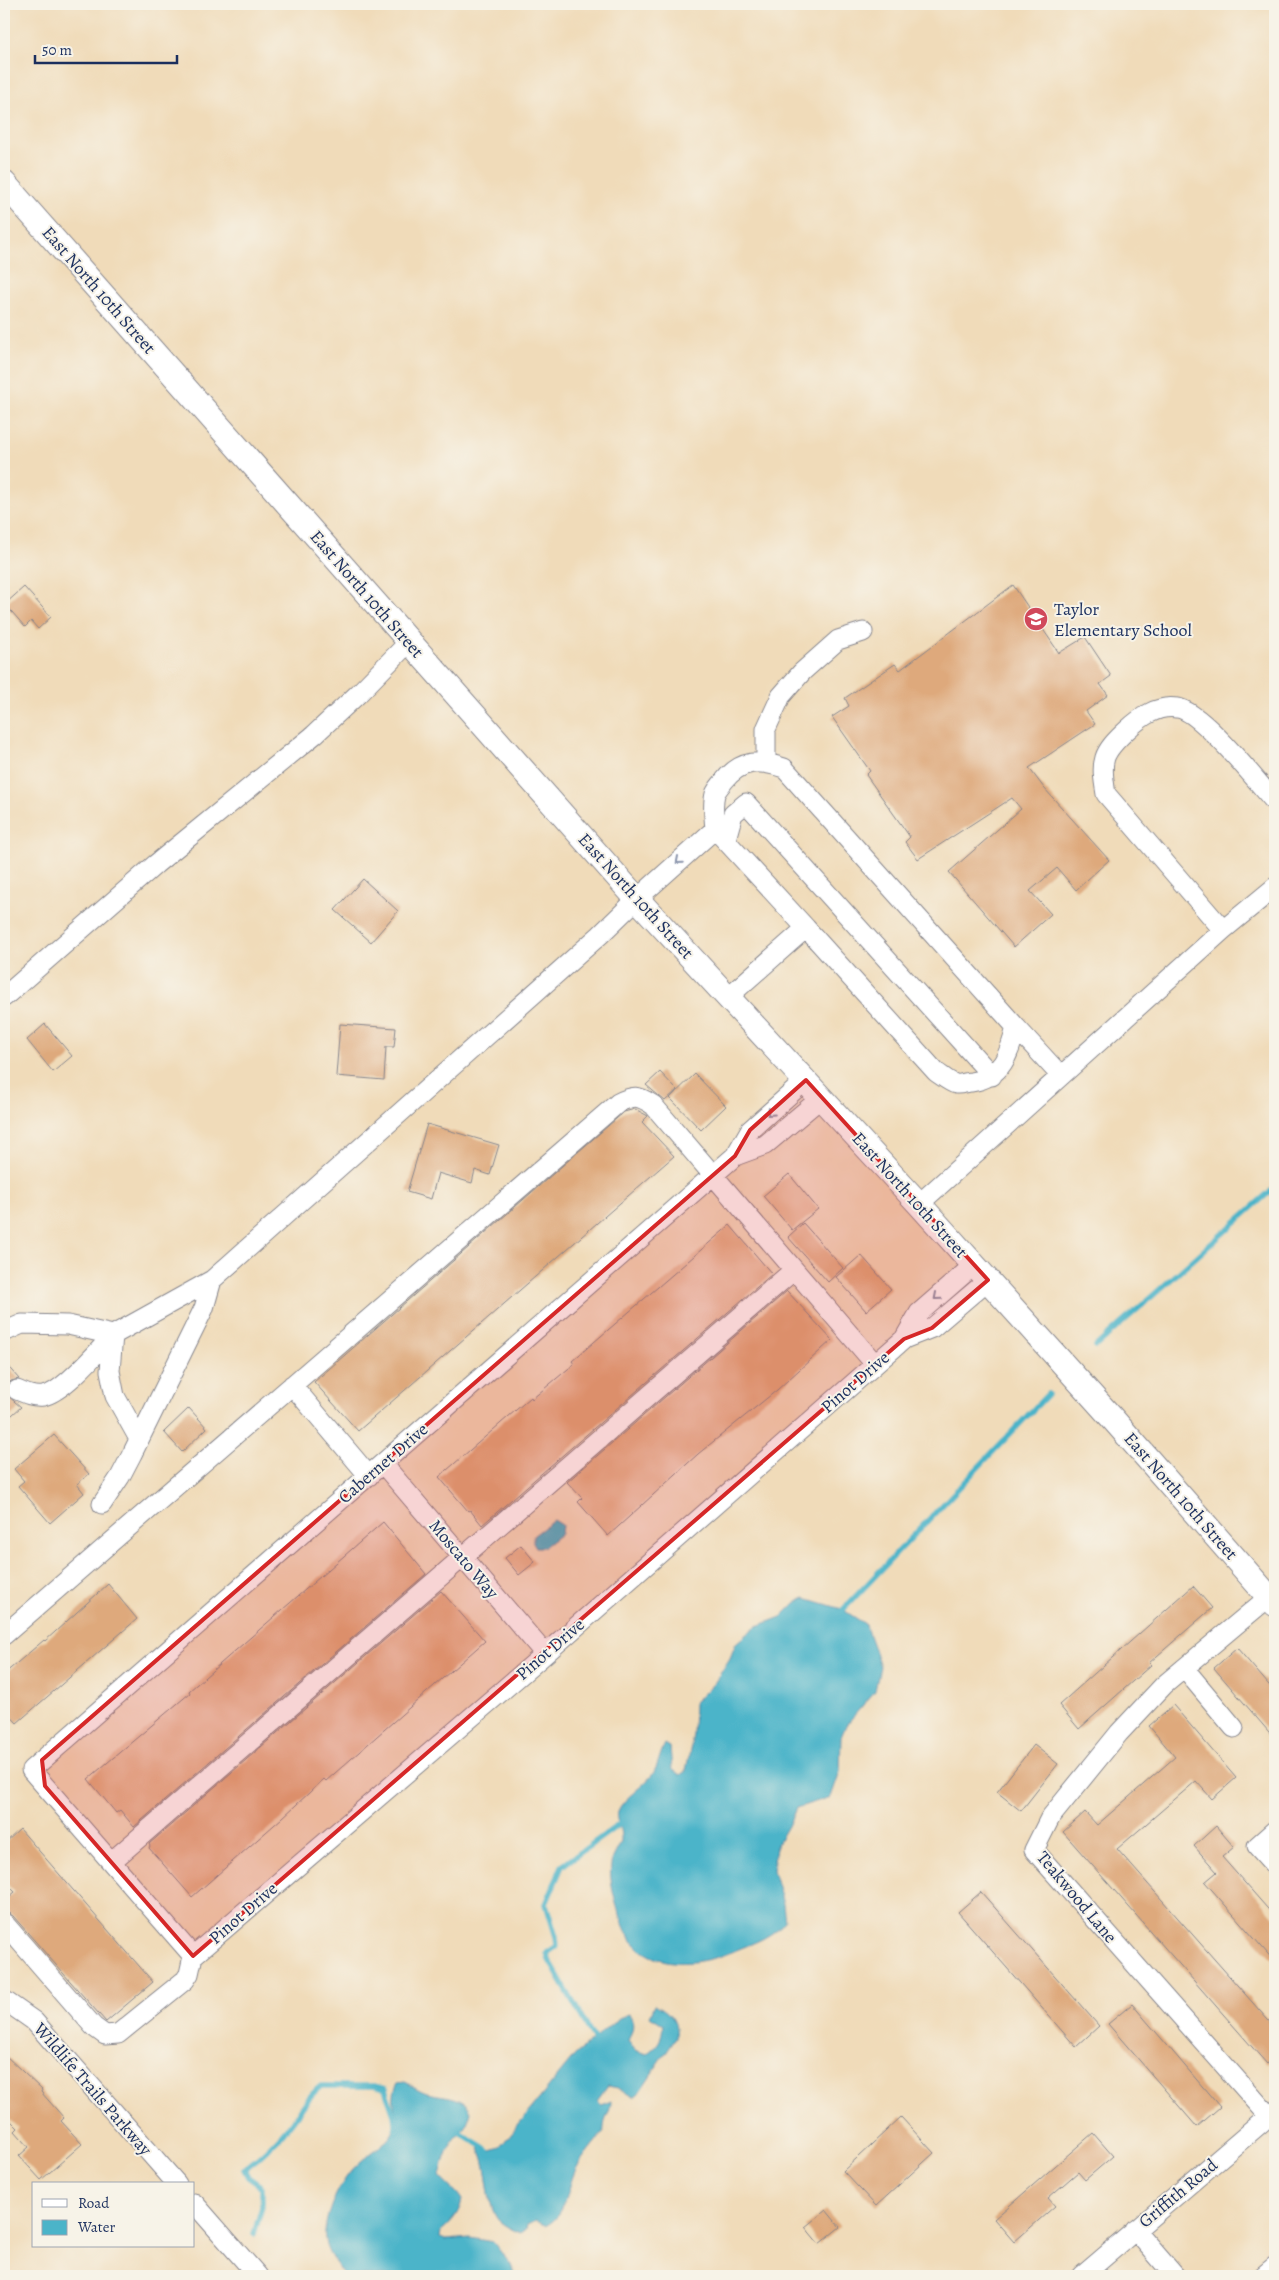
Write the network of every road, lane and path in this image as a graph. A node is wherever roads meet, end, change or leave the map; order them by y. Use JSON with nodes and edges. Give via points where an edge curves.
{"nodes":[{"id":1,"x":5,"y":186,"type":"edge"},
{"id":2,"x":863,"y":632,"type":"dead end"},
{"id":3,"x":409,"y":642,"type":"junction"},
{"id":4,"x":766,"y":762,"type":"junction"},
{"id":5,"x":1275,"y":802,"type":"edge"},
{"id":6,"x":721,"y":834,"type":"junction"},
{"id":7,"x":1275,"y":887,"type":"edge"},
{"id":8,"x":637,"y":898,"type":"junction"},
{"id":9,"x":806,"y":928,"type":"junction"},
{"id":10,"x":1223,"y":930,"type":"junction"},
{"id":11,"x":728,"y":996,"type":"junction"},
{"id":12,"x":4,"y":997,"type":"edge"},
{"id":13,"x":1016,"y":1027,"type":"junction"},
{"id":14,"x":992,"y":1076,"type":"junction"},
{"id":15,"x":1061,"y":1076,"type":"junction"},
{"id":16,"x":806,"y":1080,"type":"junction"},
{"id":17,"x":822,"y":1098,"type":"junction"},
{"id":18,"x":735,"y":1156,"type":"junction"},
{"id":19,"x":713,"y":1176,"type":"junction"},
{"id":20,"x":919,"y":1204,"type":"junction"},
{"id":21,"x":794,"y":1270,"type":"junction"},
{"id":22,"x":981,"y":1273,"type":"junction"},
{"id":23,"x":212,"y":1280,"type":"junction"},
{"id":24,"x":4,"y":1332,"type":"edge"},
{"id":25,"x":113,"y":1335,"type":"junction"},
{"id":26,"x":875,"y":1364,"type":"junction"},
{"id":27,"x":292,"y":1385,"type":"junction"},
{"id":28,"x":17,"y":1390,"type":"dead end"},
{"id":29,"x":139,"y":1440,"type":"junction"},
{"id":30,"x":376,"y":1470,"type":"junction"},
{"id":31,"x":102,"y":1504,"type":"dead end"},
{"id":32,"x":463,"y":1558,"type":"junction"},
{"id":33,"x":1272,"y":1600,"type":"edge"},
{"id":34,"x":4,"y":1635,"type":"edge"},
{"id":35,"x":545,"y":1654,"type":"junction"},
{"id":36,"x":1184,"y":1668,"type":"junction"},
{"id":37,"x":1234,"y":1728,"type":"dead end"},
{"id":38,"x":1275,"y":1830,"type":"edge"},
{"id":39,"x":111,"y":1862,"type":"junction"},
{"id":40,"x":1275,"y":1866,"type":"edge"},
{"id":41,"x":4,"y":1923,"type":"edge"},
{"id":42,"x":193,"y":1956,"type":"junction"},
{"id":43,"x":4,"y":2000,"type":"edge"},
{"id":44,"x":1272,"y":2114,"type":"edge"},
{"id":45,"x":175,"y":2182,"type":"edge"},
{"id":46,"x":195,"y":2204,"type":"edge"},
{"id":47,"x":1135,"y":2230,"type":"junction"},
{"id":48,"x":1275,"y":2266,"type":"edge"},
{"id":49,"x":258,"y":2276,"type":"edge"},
{"id":50,"x":1082,"y":2276,"type":"edge"},
{"id":51,"x":1175,"y":2276,"type":"edge"},
{"id":52,"x":1263,"y":2276,"type":"edge"}],
"edges":[{"from":1,"to":3,"type":"main road","name":"East North 10th Street"},
{"from":2,"to":4,"type":"street","via":[[838,640],[781,696],[766,729]]},
{"from":3,"to":8,"type":"main road","name":"East North 10th Street"},
{"from":3,"to":12,"type":"street","via":[[314,735],[156,864]]},
{"from":4,"to":6,"type":"street","via":[[743,764],[716,791],[713,807]]},
{"from":4,"to":13,"type":"street","via":[[784,768]]},
{"from":5,"to":10,"type":"street","via":[[1202,721],[1179,708],[1156,708],[1107,749],[1102,772],[1106,794]]},
{"from":6,"to":8,"type":"street","one_way":true},
{"from":6,"to":9,"type":"street"},
{"from":6,"to":14,"type":"street","via":[[733,814],[746,803]]},
{"from":7,"to":10,"type":"street"},
{"from":8,"to":11,"type":"main road","name":"East North 10th Street"},
{"from":8,"to":23,"type":"street","via":[[593,942]]},
{"from":9,"to":11,"type":"street"},
{"from":9,"to":14,"type":"street","via":[[936,1072],[956,1084]]},
{"from":10,"to":15,"type":"street"},
{"from":11,"to":16,"type":"main road","name":"East North 10th Street"},
{"from":13,"to":14,"type":"street","via":[[1003,1065]]},
{"from":13,"to":15,"type":"street"},
{"from":15,"to":20,"type":"street"},
{"from":16,"to":17,"type":"main road","name":"East North 10th Street"},
{"from":16,"to":18,"type":"street","name":"Cabernet Drive","one_way":true,"via":[[750,1130]]},
{"from":17,"to":18,"type":"street","name":"Cabernet Drive","via":[[765,1145]]},
{"from":17,"to":20,"type":"main road","name":"East North 10th Street"},
{"from":18,"to":19,"type":"street","name":"Cabernet Drive"},
{"from":19,"to":21,"type":"street"},
{"from":19,"to":27,"type":"street","via":[[653,1105],[642,1098],[630,1097]]},
{"from":19,"to":30,"type":"street","name":"Cabernet Drive"},
{"from":20,"to":22,"type":"main road","name":"East North 10th Street"},
{"from":21,"to":26,"type":"street"},
{"from":21,"to":32,"type":"street"},
{"from":22,"to":26,"type":"street","name":"Pinot Drive","via":[[919,1313],[904,1339]]},
{"from":22,"to":33,"type":"main road","name":"East North 10th Street"},
{"from":23,"to":25,"type":"street"},
{"from":23,"to":29,"type":"street","via":[[204,1308]]},
{"from":24,"to":25,"type":"street","via":[[22,1324],[68,1326]]},
{"from":25,"to":28,"type":"street","via":[[77,1374],[46,1396],[30,1396]]},
{"from":25,"to":29,"type":"street","via":[[110,1372],[115,1396]]},
{"from":26,"to":35,"type":"street","name":"Pinot Drive"},
{"from":27,"to":30,"type":"street","name":"Moscato Way"},
{"from":27,"to":34,"type":"street"},
{"from":29,"to":31,"type":"street"},
{"from":30,"to":32,"type":"street","name":"Moscato Way"},
{"from":30,"to":39,"type":"street","name":"Cabernet Drive","via":[[36,1765],[44,1786]]},
{"from":32,"to":35,"type":"street","name":"Moscato Way"},
{"from":32,"to":39,"type":"street"},
{"from":33,"to":36,"type":"street","name":"Teakwood Lane"},
{"from":35,"to":42,"type":"street","name":"Pinot Drive"},
{"from":36,"to":37,"type":"street"},
{"from":36,"to":44,"type":"street","name":"Teakwood Lane","via":[[1119,1734],[1050,1818],[1034,1850]]},
{"from":38,"to":40,"type":"street","via":[[1258,1846]]},
{"from":39,"to":42,"type":"street"},
{"from":41,"to":42,"type":"street","via":[[94,2027],[105,2035],[118,2034],[185,1980]]},
{"from":43,"to":45,"type":"street","name":"Wildlife Trails Parkway","via":[[34,2021]]},
{"from":44,"to":47,"type":"street","name":"Griffith Road"},
{"from":46,"to":49,"type":"street"},
{"from":47,"to":50,"type":"street","name":"Griffith Road"},
{"from":47,"to":51,"type":"street"},
{"from":48,"to":52,"type":"street"}]}
